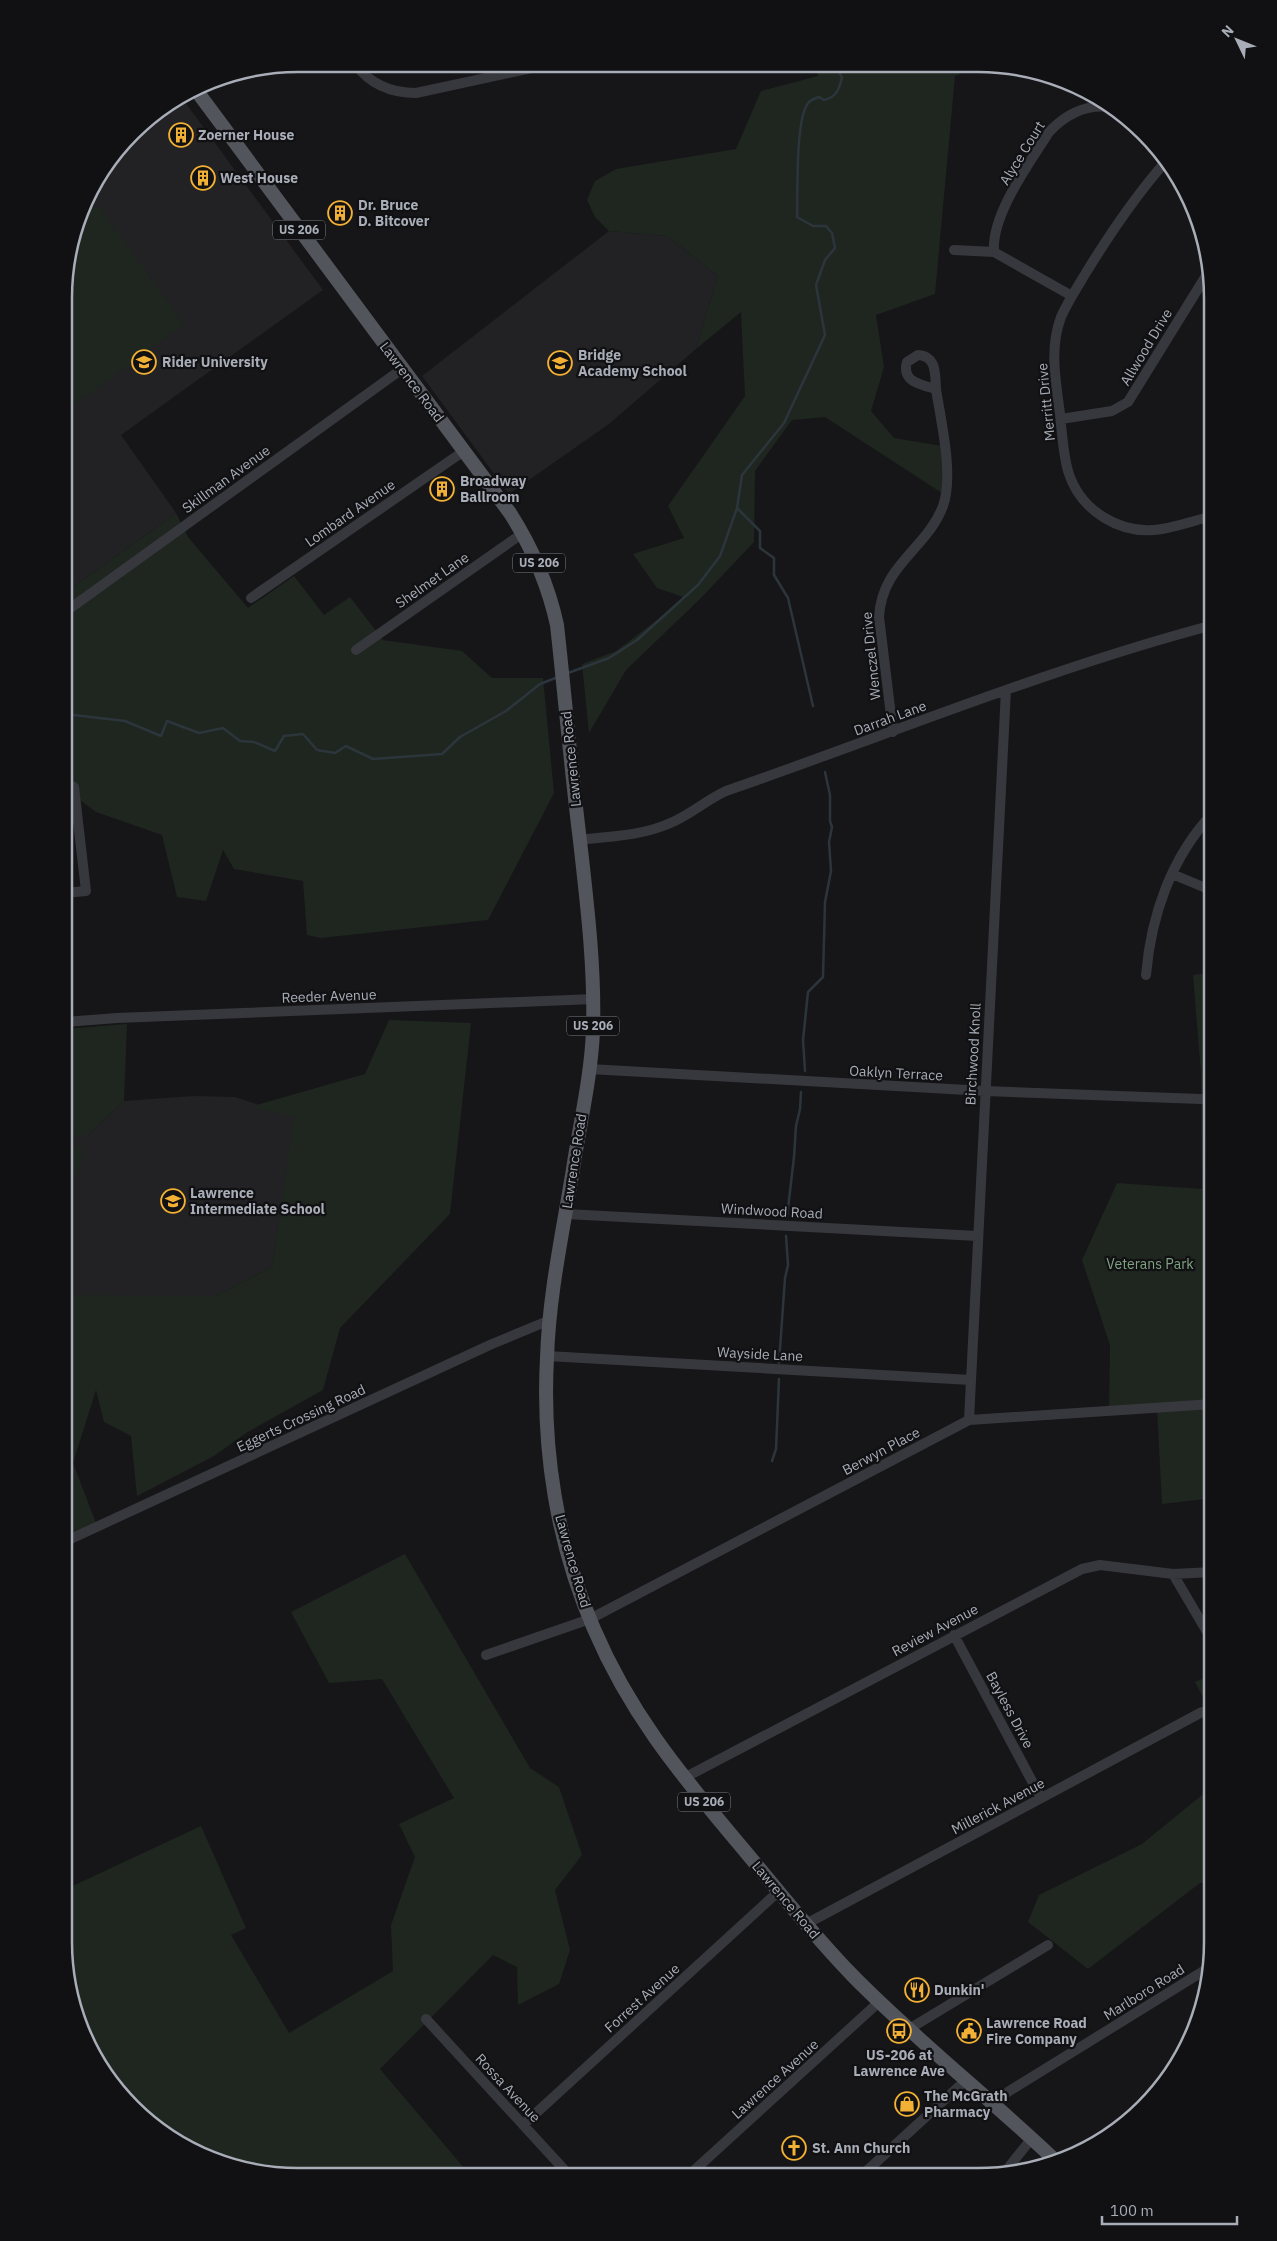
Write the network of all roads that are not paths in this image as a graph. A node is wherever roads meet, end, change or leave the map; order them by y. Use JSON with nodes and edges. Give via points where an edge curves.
{"nodes":[{"id":1,"x":362,"y":72,"type":"edge"},
{"id":2,"x":514,"y":72,"type":"edge"},
{"id":3,"x":200,"y":96,"type":"edge"},
{"id":4,"x":1096,"y":106,"type":"edge"},
{"id":5,"x":1162,"y":167,"type":"edge"},
{"id":6,"x":954,"y":250,"type":"dead end"},
{"id":7,"x":994,"y":252,"type":"junction"},
{"id":8,"x":1204,"y":280,"type":"edge"},
{"id":9,"x":1072,"y":296,"type":"junction"},
{"id":10,"x":402,"y":369,"type":"junction"},
{"id":11,"x":936,"y":389,"type":"dead end"},
{"id":12,"x":1061,"y":419,"type":"junction"},
{"id":13,"x":464,"y":451,"type":"junction"},
{"id":14,"x":1204,"y":518,"type":"edge"},
{"id":15,"x":523,"y":533,"type":"junction"},
{"id":16,"x":251,"y":598,"type":"dead end"},
{"id":17,"x":72,"y":607,"type":"edge"},
{"id":18,"x":1204,"y":628,"type":"edge"},
{"id":19,"x":356,"y":650,"type":"dead end"},
{"id":20,"x":1006,"y":690,"type":"junction"},
{"id":21,"x":893,"y":732,"type":"junction"},
{"id":22,"x":72,"y":786,"type":"edge"},
{"id":23,"x":1204,"y":825,"type":"edge"},
{"id":24,"x":580,"y":840,"type":"junction"},
{"id":25,"x":1172,"y":874,"type":"junction"},
{"id":26,"x":1204,"y":887,"type":"edge"},
{"id":27,"x":72,"y":893,"type":"edge"},
{"id":28,"x":1146,"y":975,"type":"dead end"},
{"id":29,"x":594,"y":999,"type":"junction"},
{"id":30,"x":72,"y":1021,"type":"edge"},
{"id":31,"x":589,"y":1069,"type":"junction"},
{"id":32,"x":984,"y":1092,"type":"junction"},
{"id":33,"x":1201,"y":1099,"type":"dead end"},
{"id":34,"x":566,"y":1214,"type":"junction"},
{"id":35,"x":977,"y":1236,"type":"junction"},
{"id":36,"x":550,"y":1320,"type":"junction"},
{"id":37,"x":547,"y":1356,"type":"junction"},
{"id":38,"x":971,"y":1380,"type":"junction"},
{"id":39,"x":1204,"y":1405,"type":"edge"},
{"id":40,"x":969,"y":1420,"type":"junction"},
{"id":41,"x":72,"y":1538,"type":"edge"},
{"id":42,"x":1204,"y":1572,"type":"edge"},
{"id":43,"x":1173,"y":1574,"type":"junction"},
{"id":44,"x":590,"y":1619,"type":"junction"},
{"id":45,"x":1204,"y":1627,"type":"edge"},
{"id":46,"x":954,"y":1635,"type":"junction"},
{"id":47,"x":486,"y":1655,"type":"dead end"},
{"id":48,"x":1202,"y":1712,"type":"dead end"},
{"id":49,"x":684,"y":1778,"type":"junction"},
{"id":50,"x":1042,"y":1798,"type":"junction"},
{"id":51,"x":779,"y":1891,"type":"junction"},
{"id":52,"x":806,"y":1924,"type":"junction"},
{"id":53,"x":1048,"y":1945,"type":"dead end"},
{"id":54,"x":1203,"y":1971,"type":"edge"},
{"id":55,"x":880,"y":2002,"type":"junction"},
{"id":56,"x":426,"y":2019,"type":"dead end"},
{"id":57,"x":909,"y":2029,"type":"junction"},
{"id":58,"x":965,"y":2081,"type":"junction"},
{"id":59,"x":990,"y":2103,"type":"junction"},
{"id":60,"x":523,"y":2125,"type":"junction"},
{"id":61,"x":1032,"y":2138,"type":"junction"},
{"id":62,"x":1051,"y":2156,"type":"edge"},
{"id":63,"x":1009,"y":2167,"type":"edge"},
{"id":64,"x":563,"y":2168,"type":"edge"},
{"id":65,"x":697,"y":2168,"type":"edge"},
{"id":66,"x":870,"y":2168,"type":"edge"}],
"edges":[{"from":1,"to":2,"type":"street","via":[[391,90],[416,93]]},
{"from":3,"to":10,"type":"main road","name":"Lawrence Road","number":"US 206"},
{"from":4,"to":7,"type":"street","name":"Alyce Court","via":[[1074,113],[1048,132],[1002,212],[994,235]]},
{"from":5,"to":9,"type":"street","name":"Merritt Drive","via":[[1126,210]]},
{"from":6,"to":7,"type":"street"},
{"from":7,"to":9,"type":"street"},
{"from":8,"to":12,"type":"street","name":"Allwood Drive","via":[[1128,402],[1112,411]]},
{"from":9,"to":12,"type":"street","name":"Merritt Drive","via":[[1061,318],[1054,350]]},
{"from":10,"to":13,"type":"main road","name":"Lawrence Road","number":"US 206"},
{"from":10,"to":17,"type":"street","name":"Skillman Avenue"},
{"from":11,"to":21,"type":"street","name":"Wenczel Drive","via":[[947,472],[946,496],[936,519],[888,582],[880,606]]},
{"from":12,"to":14,"type":"street","name":"Merritt Drive","via":[[1065,458],[1072,482],[1087,505],[1109,521],[1122,527],[1148,530]]},
{"from":13,"to":15,"type":"main road","name":"Lawrence Road","number":"US 206"},
{"from":13,"to":16,"type":"street","name":"Lombard Avenue"},
{"from":15,"to":19,"type":"street","name":"Shelmet Lane"},
{"from":15,"to":24,"type":"main road","name":"Lawrence Road","number":"US 206","via":[[538,562],[557,625]]},
{"from":18,"to":20,"type":"street","name":"Darrah Lane","via":[[1116,652]]},
{"from":20,"to":21,"type":"street","name":"Darrah Lane"},
{"from":20,"to":32,"type":"street","name":"Birchwood Knoll"},
{"from":21,"to":24,"type":"street","name":"Darrah Lane","via":[[726,791],[653,830]]},
{"from":22,"to":27,"type":"street","via":[[86,891]]},
{"from":23,"to":25,"type":"street"},
{"from":24,"to":29,"type":"main road","name":"Lawrence Road","number":"US 206"},
{"from":25,"to":26,"type":"street"},
{"from":25,"to":28,"type":"street","via":[[1156,915]]},
{"from":29,"to":30,"type":"street","name":"Reeder Avenue"},
{"from":29,"to":31,"type":"main road","name":"Lawrence Road","number":"US 206"},
{"from":31,"to":32,"type":"street","name":"Oaklyn Terrace"},
{"from":31,"to":34,"type":"main road","name":"Lawrence Road","number":"US 206"},
{"from":32,"to":33,"type":"street","name":"Oaklyn Terrace"},
{"from":32,"to":35,"type":"street","name":"Birchwood Knoll"},
{"from":34,"to":35,"type":"street","name":"Windwood Road"},
{"from":34,"to":36,"type":"main road","name":"Lawrence Road","number":"US 206"},
{"from":35,"to":38,"type":"street","name":"Birchwood Knoll"},
{"from":36,"to":37,"type":"main road","name":"Lawrence Road","number":"US 206"},
{"from":36,"to":41,"type":"street","name":"Eggerts Crossing Road"},
{"from":37,"to":38,"type":"street","name":"Wayside Lane"},
{"from":37,"to":44,"type":"main road","name":"Lawrence Road","number":"US 206","via":[[546,1407],[553,1486],[569,1559]]},
{"from":38,"to":40,"type":"street","name":"Birchwood Knoll"},
{"from":39,"to":40,"type":"street","name":"Berwyn Place"},
{"from":40,"to":44,"type":"street","name":"Berwyn Place"},
{"from":42,"to":43,"type":"street","name":"Review Avenue"},
{"from":43,"to":45,"type":"street"},
{"from":43,"to":46,"type":"street","name":"Review Avenue","via":[[1091,1566]]},
{"from":44,"to":47,"type":"street","name":"Berwyn Place"},
{"from":44,"to":49,"type":"main road","name":"Lawrence Road","number":"US 206","via":[[622,1688]]},
{"from":46,"to":49,"type":"street","name":"Review Avenue"},
{"from":46,"to":50,"type":"street","name":"Bayless Drive"},
{"from":48,"to":50,"type":"street","name":"Millerick Avenue"},
{"from":49,"to":51,"type":"main road","name":"Lawrence Road","number":"US 206"},
{"from":50,"to":52,"type":"street","name":"Millerick Avenue"},
{"from":51,"to":52,"type":"main road","name":"Lawrence Road","number":"US 206"},
{"from":51,"to":60,"type":"street","name":"Forrest Avenue"},
{"from":52,"to":55,"type":"main road","name":"Lawrence Road","number":"US 206"},
{"from":53,"to":57,"type":"street"},
{"from":54,"to":59,"type":"street","name":"Marlboro Road"},
{"from":55,"to":57,"type":"main road","name":"Lawrence Road","number":"US 206"},
{"from":55,"to":65,"type":"street","name":"Lawrence Avenue"},
{"from":56,"to":60,"type":"street","name":"Rossa Avenue"},
{"from":57,"to":58,"type":"main road","name":"Lawrence Road","number":"US 206"},
{"from":58,"to":59,"type":"main road","name":"Lawrence Road","number":"US 206"},
{"from":58,"to":66,"type":"street"},
{"from":59,"to":61,"type":"main road","name":"Lawrence Road","number":"US 206"},
{"from":60,"to":64,"type":"street","name":"Rossa Avenue"},
{"from":61,"to":62,"type":"main road","name":"Lawrence Road","number":"US 206"},
{"from":61,"to":63,"type":"street"}]}
